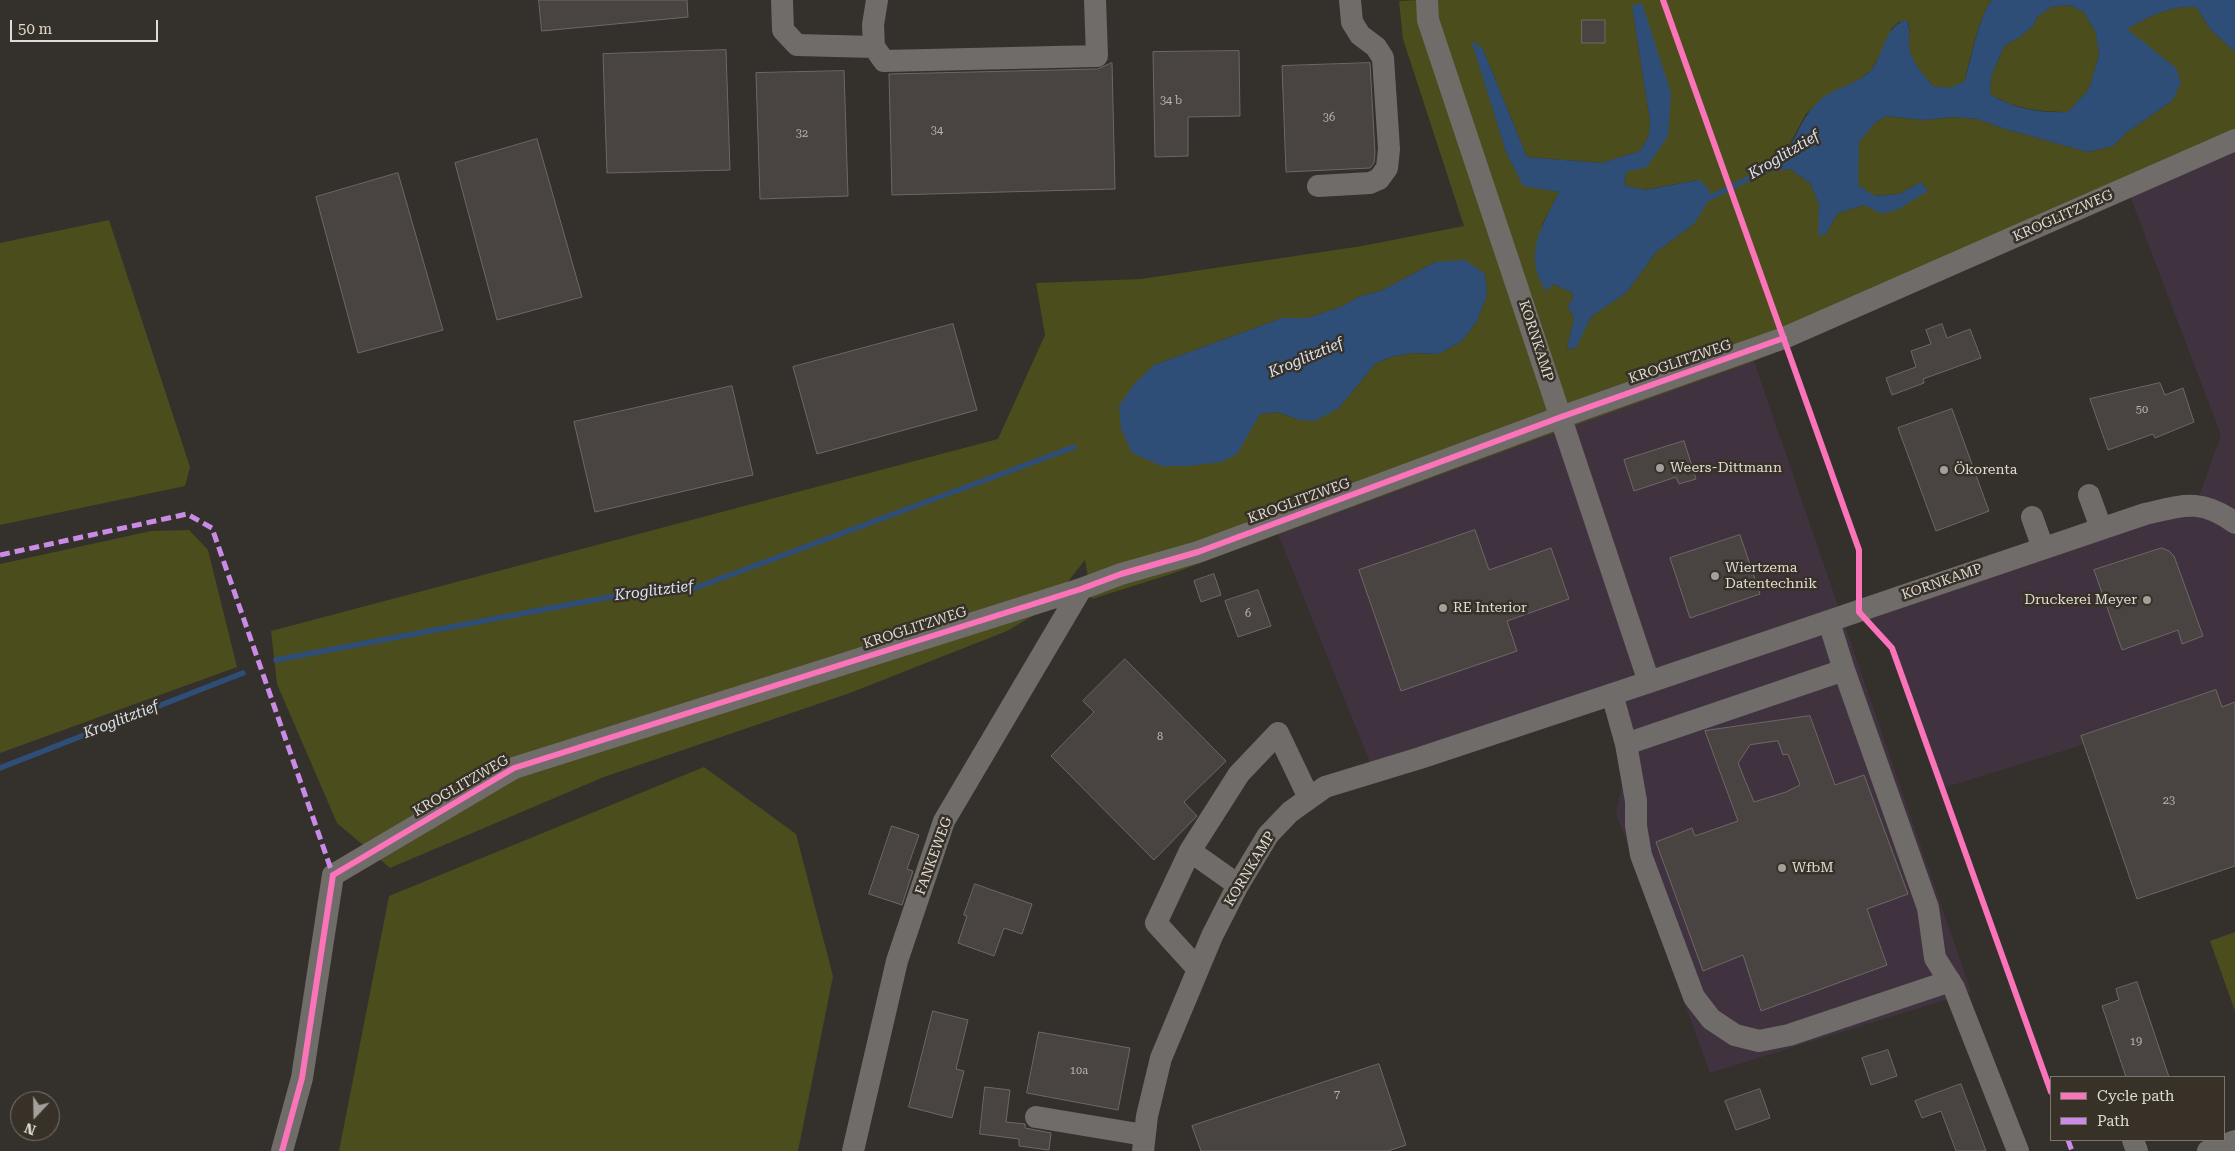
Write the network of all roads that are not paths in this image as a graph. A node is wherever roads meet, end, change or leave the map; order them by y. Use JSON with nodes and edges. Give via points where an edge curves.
{"nodes":[{"id":1,"x":782,"y":0,"type":"edge"},
{"id":2,"x":877,"y":0,"type":"edge"},
{"id":3,"x":1095,"y":0,"type":"edge"},
{"id":4,"x":1350,"y":0,"type":"edge"},
{"id":5,"x":1427,"y":0,"type":"edge"},
{"id":6,"x":874,"y":47,"type":"junction"},
{"id":7,"x":2235,"y":140,"type":"edge"},
{"id":8,"x":1318,"y":186,"type":"dead end"},
{"id":9,"x":1562,"y":417,"type":"junction"},
{"id":10,"x":2090,"y":495,"type":"dead end"},
{"id":11,"x":2230,"y":515,"type":"edge"},
{"id":12,"x":2032,"y":517,"type":"dead end"},
{"id":13,"x":2102,"y":528,"type":"junction"},
{"id":14,"x":2043,"y":548,"type":"junction"},
{"id":15,"x":1081,"y":589,"type":"junction"},
{"id":16,"x":1829,"y":622,"type":"junction"},
{"id":17,"x":1844,"y":670,"type":"junction"},
{"id":18,"x":1649,"y":682,"type":"junction"},
{"id":19,"x":1612,"y":694,"type":"junction"},
{"id":20,"x":1626,"y":744,"type":"junction"},
{"id":21,"x":1309,"y":798,"type":"junction"},
{"id":22,"x":1190,"y":851,"type":"junction"},
{"id":23,"x":1238,"y":884,"type":"junction"},
{"id":24,"x":1197,"y":968,"type":"junction"},
{"id":25,"x":1950,"y":981,"type":"junction"},
{"id":26,"x":1036,"y":1117,"type":"dead end"},
{"id":27,"x":2235,"y":1141,"type":"edge"},
{"id":28,"x":1143,"y":1143,"type":"edge"},
{"id":29,"x":282,"y":1151,"type":"edge"},
{"id":30,"x":853,"y":1151,"type":"edge"},
{"id":31,"x":2018,"y":1151,"type":"edge"},
{"id":32,"x":2208,"y":1151,"type":"edge"}],
"edges":[{"from":1,"to":6,"type":"street","via":[[783,30],[797,45]]},
{"from":2,"to":6,"type":"street"},
{"from":3,"to":6,"type":"street","via":[[1097,56],[884,61]]},
{"from":4,"to":8,"type":"street","via":[[1352,22],[1383,58],[1389,149],[1387,168],[1370,183]]},
{"from":5,"to":9,"type":"street","name":"KORNKAMP","via":[[1428,20]]},
{"from":7,"to":9,"type":"street","name":"KROGLITZWEG","via":[[1784,338]]},
{"from":9,"to":15,"type":"street","name":"KROGLITZWEG","via":[[1198,552]]},
{"from":9,"to":18,"type":"street","name":"KORNKAMP"},
{"from":10,"to":13,"type":"street"},
{"from":11,"to":13,"type":"street","name":"KORNKAMP","via":[[2198,504],[2177,506]]},
{"from":12,"to":14,"type":"street"},
{"from":13,"to":14,"type":"street","name":"KORNKAMP"},
{"from":14,"to":16,"type":"street","name":"KORNKAMP"},
{"from":15,"to":29,"type":"street","name":"KROGLITZWEG","via":[[514,768],[333,875],[302,1078]]},
{"from":15,"to":30,"type":"street","name":"FANKEWEG","via":[[944,821],[897,961]]},
{"from":16,"to":17,"type":"street"},
{"from":16,"to":18,"type":"street","name":"KORNKAMP"},
{"from":17,"to":20,"type":"street"},
{"from":17,"to":25,"type":"street","via":[[1928,908],[1935,958]]},
{"from":18,"to":19,"type":"street","name":"KORNKAMP"},
{"from":19,"to":20,"type":"street"},
{"from":19,"to":21,"type":"street","name":"KORNKAMP","via":[[1325,787]]},
{"from":20,"to":25,"type":"street","via":[[1641,855],[1694,997],[1711,1020],[1735,1035],[1759,1041],[1789,1035]]},
{"from":21,"to":22,"type":"street","via":[[1278,733],[1239,774]]},
{"from":21,"to":23,"type":"street","name":"KORNKAMP","via":[[1268,835]]},
{"from":22,"to":23,"type":"street"},
{"from":22,"to":24,"type":"street","via":[[1156,923]]},
{"from":23,"to":24,"type":"street","name":"KORNKAMP"},
{"from":24,"to":28,"type":"street","name":"KORNKAMP","via":[[1161,1058]]},
{"from":25,"to":31,"type":"street"},
{"from":26,"to":28,"type":"street"},
{"from":27,"to":32,"type":"street"}]}
